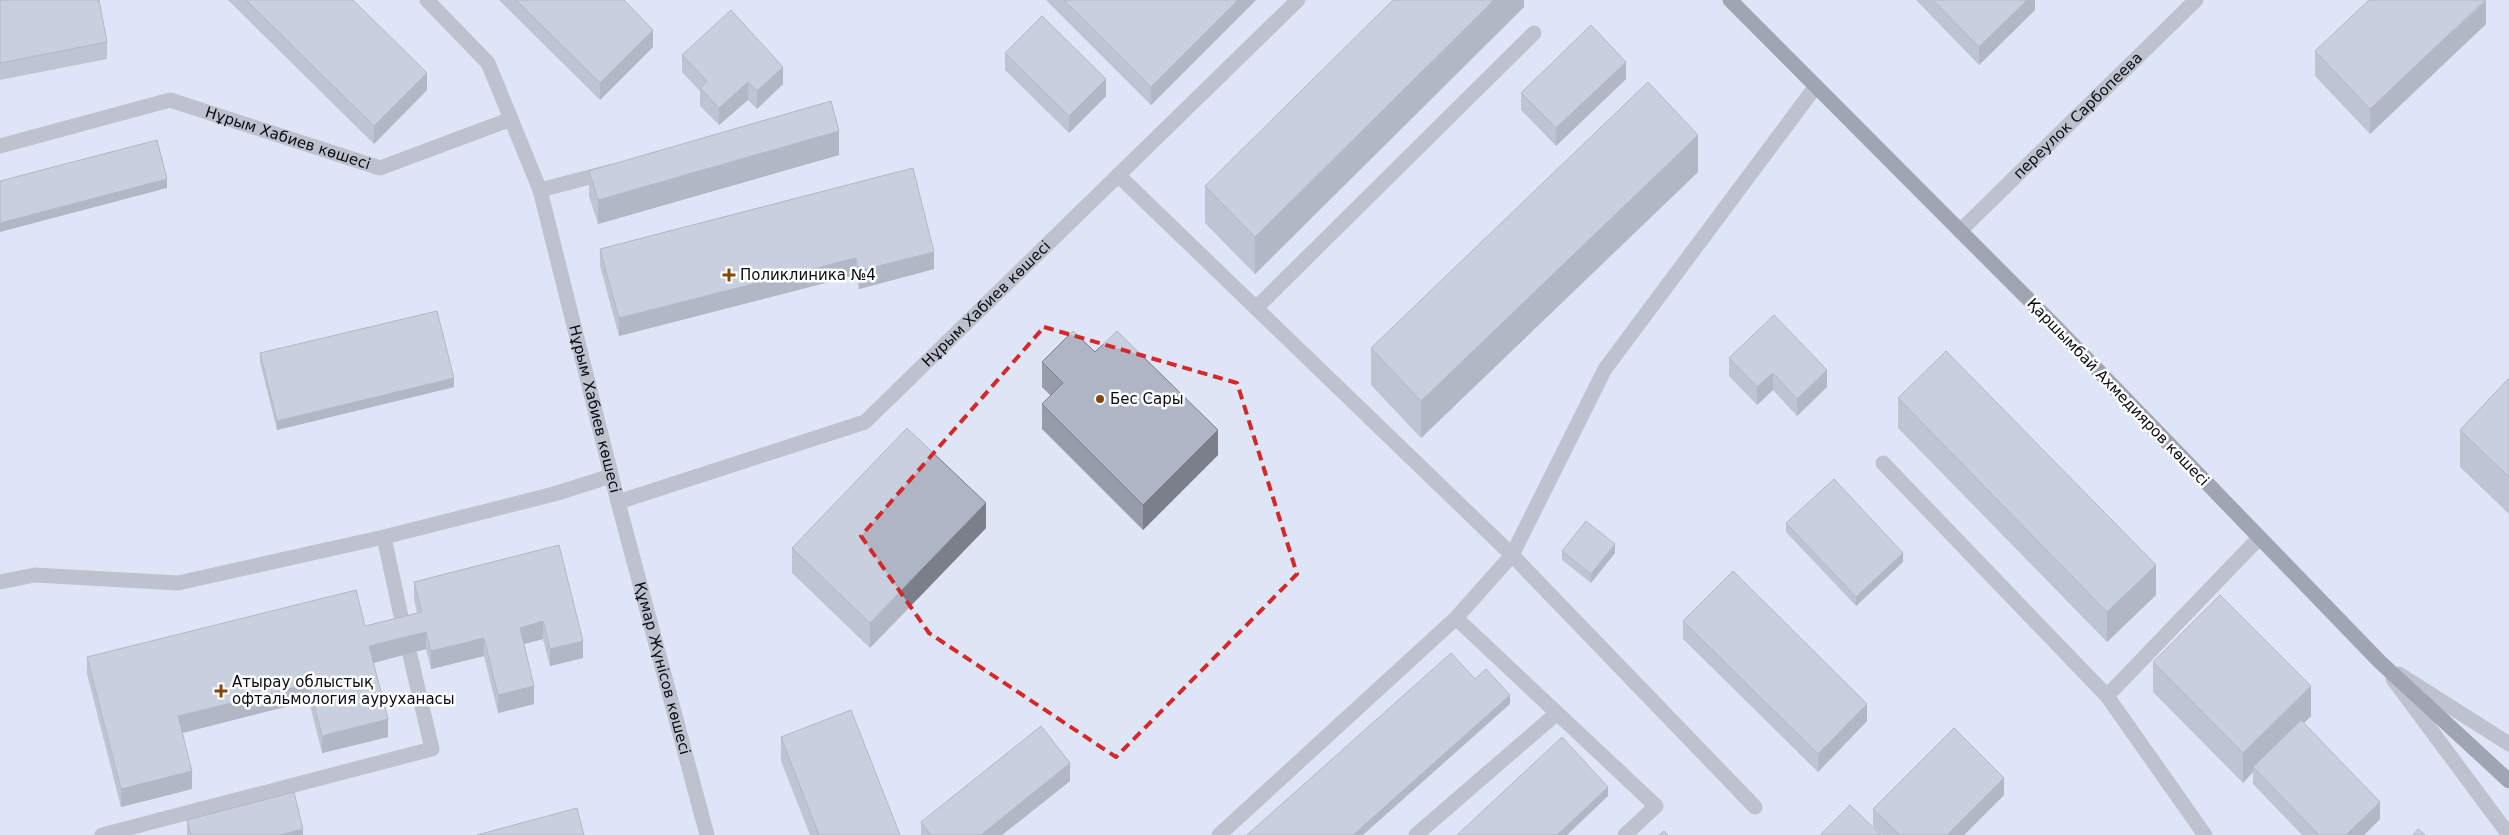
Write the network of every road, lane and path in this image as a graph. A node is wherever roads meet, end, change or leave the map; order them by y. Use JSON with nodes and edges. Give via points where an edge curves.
{"nodes":[{"id":1,"x":427,"y":0,"type":"edge"},
{"id":2,"x":1298,"y":0,"type":"edge"},
{"id":3,"x":1730,"y":0,"type":"edge"},
{"id":4,"x":2196,"y":0,"type":"edge"},
{"id":5,"x":1534,"y":32,"type":"dead end"},
{"id":6,"x":1816,"y":86,"type":"junction"},
{"id":7,"x":511,"y":119,"type":"junction"},
{"id":8,"x":0,"y":146,"type":"edge"},
{"id":9,"x":624,"y":167,"type":"edge"},
{"id":10,"x":1118,"y":175,"type":"junction"},
{"id":11,"x":540,"y":190,"type":"junction"},
{"id":12,"x":1960,"y":231,"type":"junction"},
{"id":13,"x":1256,"y":308,"type":"junction"},
{"id":14,"x":1883,"y":464,"type":"dead end"},
{"id":15,"x":611,"y":476,"type":"junction"},
{"id":16,"x":618,"y":502,"type":"junction"},
{"id":17,"x":384,"y":537,"type":"junction"},
{"id":18,"x":2259,"y":538,"type":"junction"},
{"id":19,"x":1512,"y":555,"type":"junction"},
{"id":20,"x":0,"y":582,"type":"edge"},
{"id":21,"x":1456,"y":618,"type":"junction"},
{"id":22,"x":404,"y":630,"type":"edge"},
{"id":23,"x":410,"y":655,"type":"edge"},
{"id":24,"x":2380,"y":662,"type":"junction"},
{"id":25,"x":2107,"y":696,"type":"junction"},
{"id":26,"x":1557,"y":712,"type":"junction"},
{"id":27,"x":2509,"y":744,"type":"edge"},
{"id":28,"x":2509,"y":781,"type":"edge"},
{"id":29,"x":1755,"y":807,"type":"dead end"},
{"id":30,"x":102,"y":835,"type":"edge"},
{"id":31,"x":707,"y":835,"type":"edge"},
{"id":32,"x":1219,"y":835,"type":"edge"},
{"id":33,"x":1416,"y":835,"type":"edge"},
{"id":34,"x":1625,"y":835,"type":"edge"},
{"id":35,"x":2205,"y":835,"type":"edge"},
{"id":36,"x":2509,"y":835,"type":"edge"}],
"edges":[{"from":1,"to":7,"type":"street","via":[[488,63]]},
{"from":2,"to":10,"type":"street","name":"Нұрым Хабиев көшесі"},
{"from":3,"to":6,"type":"main road","name":"Қаршымбай Ахмедияров көшесі"},
{"from":4,"to":12,"type":"street","name":"переулок Сарбопеева"},
{"from":5,"to":13,"type":"street"},
{"from":6,"to":12,"type":"main road","name":"Қаршымбай Ахмедияров көшесі"},
{"from":6,"to":19,"type":"street","via":[[1605,369]]},
{"from":7,"to":8,"type":"street","name":"Нұрым Хабиев көшесі","via":[[380,168],[170,100]]},
{"from":7,"to":11,"type":"street","name":"Нұрым Хабиев көшесі"},
{"from":9,"to":11,"type":"street"},
{"from":10,"to":13,"type":"street"},
{"from":10,"to":16,"type":"street","name":"Нұрым Хабиев көшесі","via":[[865,422]]},
{"from":11,"to":15,"type":"street","name":"Нұрым Хабиев көшесі"},
{"from":12,"to":18,"type":"main road","name":"Қаршымбай Ахмедияров көшесі"},
{"from":13,"to":19,"type":"street"},
{"from":14,"to":25,"type":"street"},
{"from":15,"to":16,"type":"street","name":"Нұрым Хабиев көшесі"},
{"from":15,"to":17,"type":"street","via":[[554,494]]},
{"from":16,"to":31,"type":"street","name":"Құмар Жүнісов көшесі"},
{"from":17,"to":20,"type":"street","via":[[178,583],[35,575]]},
{"from":17,"to":22,"type":"street"},
{"from":18,"to":24,"type":"main road","name":"Қаршымбай Ахмедияров көшесі"},
{"from":18,"to":25,"type":"street"},
{"from":19,"to":21,"type":"street"},
{"from":19,"to":29,"type":"street"},
{"from":21,"to":26,"type":"street"},
{"from":21,"to":32,"type":"street"},
{"from":23,"to":30,"type":"street","via":[[432,748]]},
{"from":24,"to":27,"type":"street"},
{"from":24,"to":28,"type":"main road","name":"Қаршымбай Ахмедияров көшесі"},
{"from":24,"to":36,"type":"street"},
{"from":25,"to":35,"type":"street"},
{"from":26,"to":33,"type":"street"},
{"from":26,"to":34,"type":"street","via":[[1656,806]]}]}
